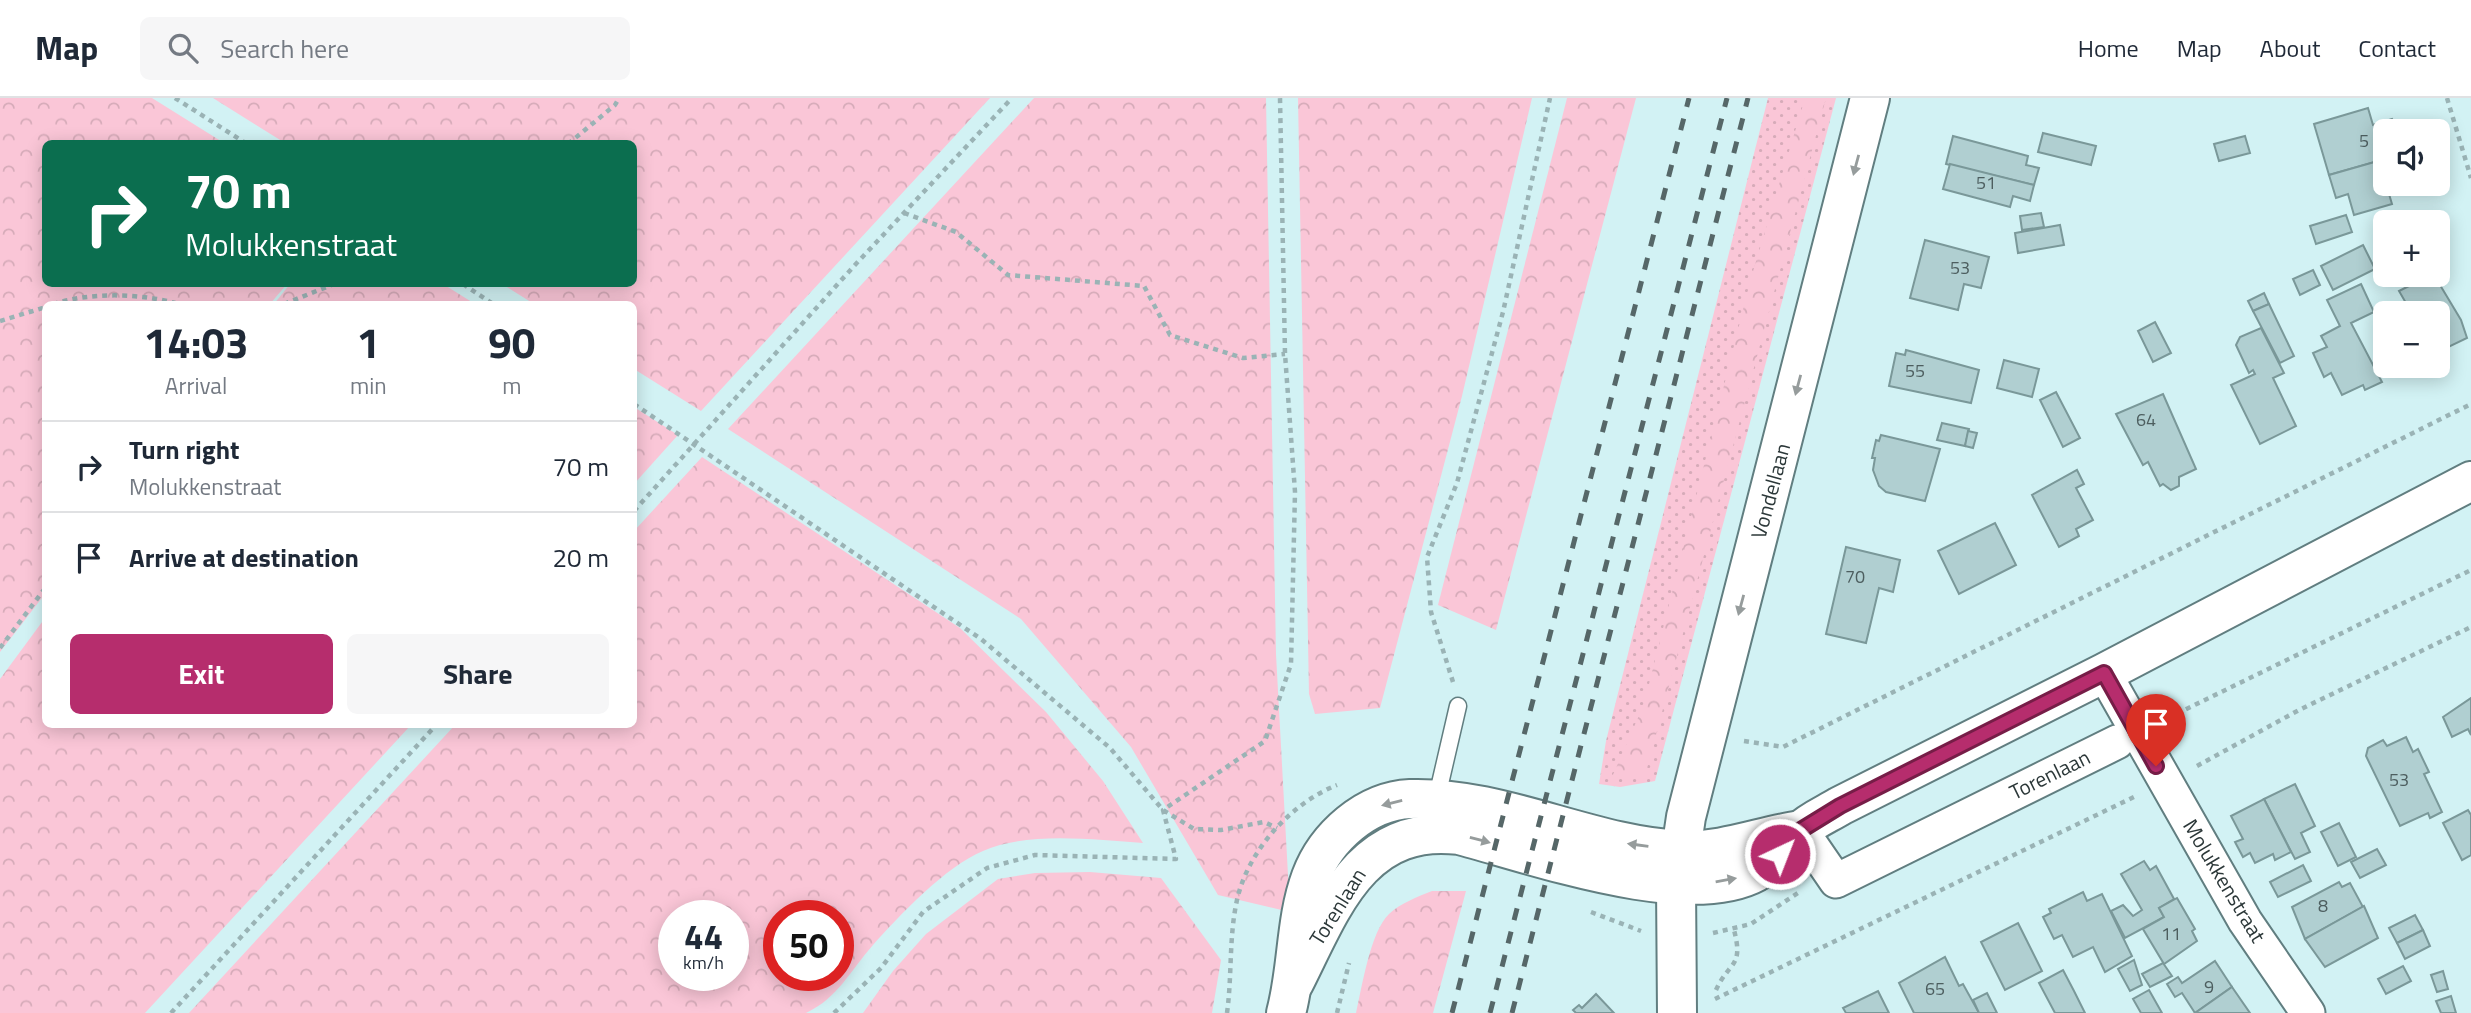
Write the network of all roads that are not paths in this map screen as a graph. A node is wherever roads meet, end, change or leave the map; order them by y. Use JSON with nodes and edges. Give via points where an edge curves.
{"nodes":[{"id":1,"x":1870,"y":98,"type":"edge"},
{"id":2,"x":2471,"y":481,"type":"edge"},
{"id":3,"x":2104,"y":673,"type":"junction"},
{"id":4,"x":1458,"y":706,"type":"road end"},
{"id":5,"x":2127,"y":738,"type":"junction"},
{"id":6,"x":1435,"y":816,"type":"junction"},
{"id":7,"x":1801,"y":830,"type":"junction"},
{"id":8,"x":1678,"y":867,"type":"junction"},
{"id":9,"x":1290,"y":998,"type":"edge"},
{"id":10,"x":1677,"y":1013,"type":"edge"},
{"id":11,"x":2308,"y":1013,"type":"edge"}],
"edges":[{"from":1,"to":8,"type":"main road","name":"Vondellaan","one_way":true,"via":[[1707,727]]},
{"from":2,"to":3,"type":"main road","name":"Torenlaan"},
{"from":3,"to":5,"type":"street","name":"Molukkenstraat"},
{"from":3,"to":7,"type":"main road","name":"Torenlaan","via":[[1881,784]]},
{"from":4,"to":6,"type":"lane"},
{"from":5,"to":7,"type":"street","name":"Torenlaan","via":[[1836,881]]},
{"from":5,"to":11,"type":"street","name":"Molukkenstraat","via":[[2165,783],[2245,921]]},
{"from":6,"to":8,"type":"main road","name":"Torenlaan","via":[[1458,835],[1621,877]]},
{"from":6,"to":9,"type":"main road","name":"Torenlaan","via":[[1409,836],[1381,848],[1344,889]]},
{"from":7,"to":8,"type":"main road","name":"Torenlaan","via":[[1755,873],[1732,880]]},
{"from":8,"to":10,"type":"main road","name":"Vondellaan"}]}
